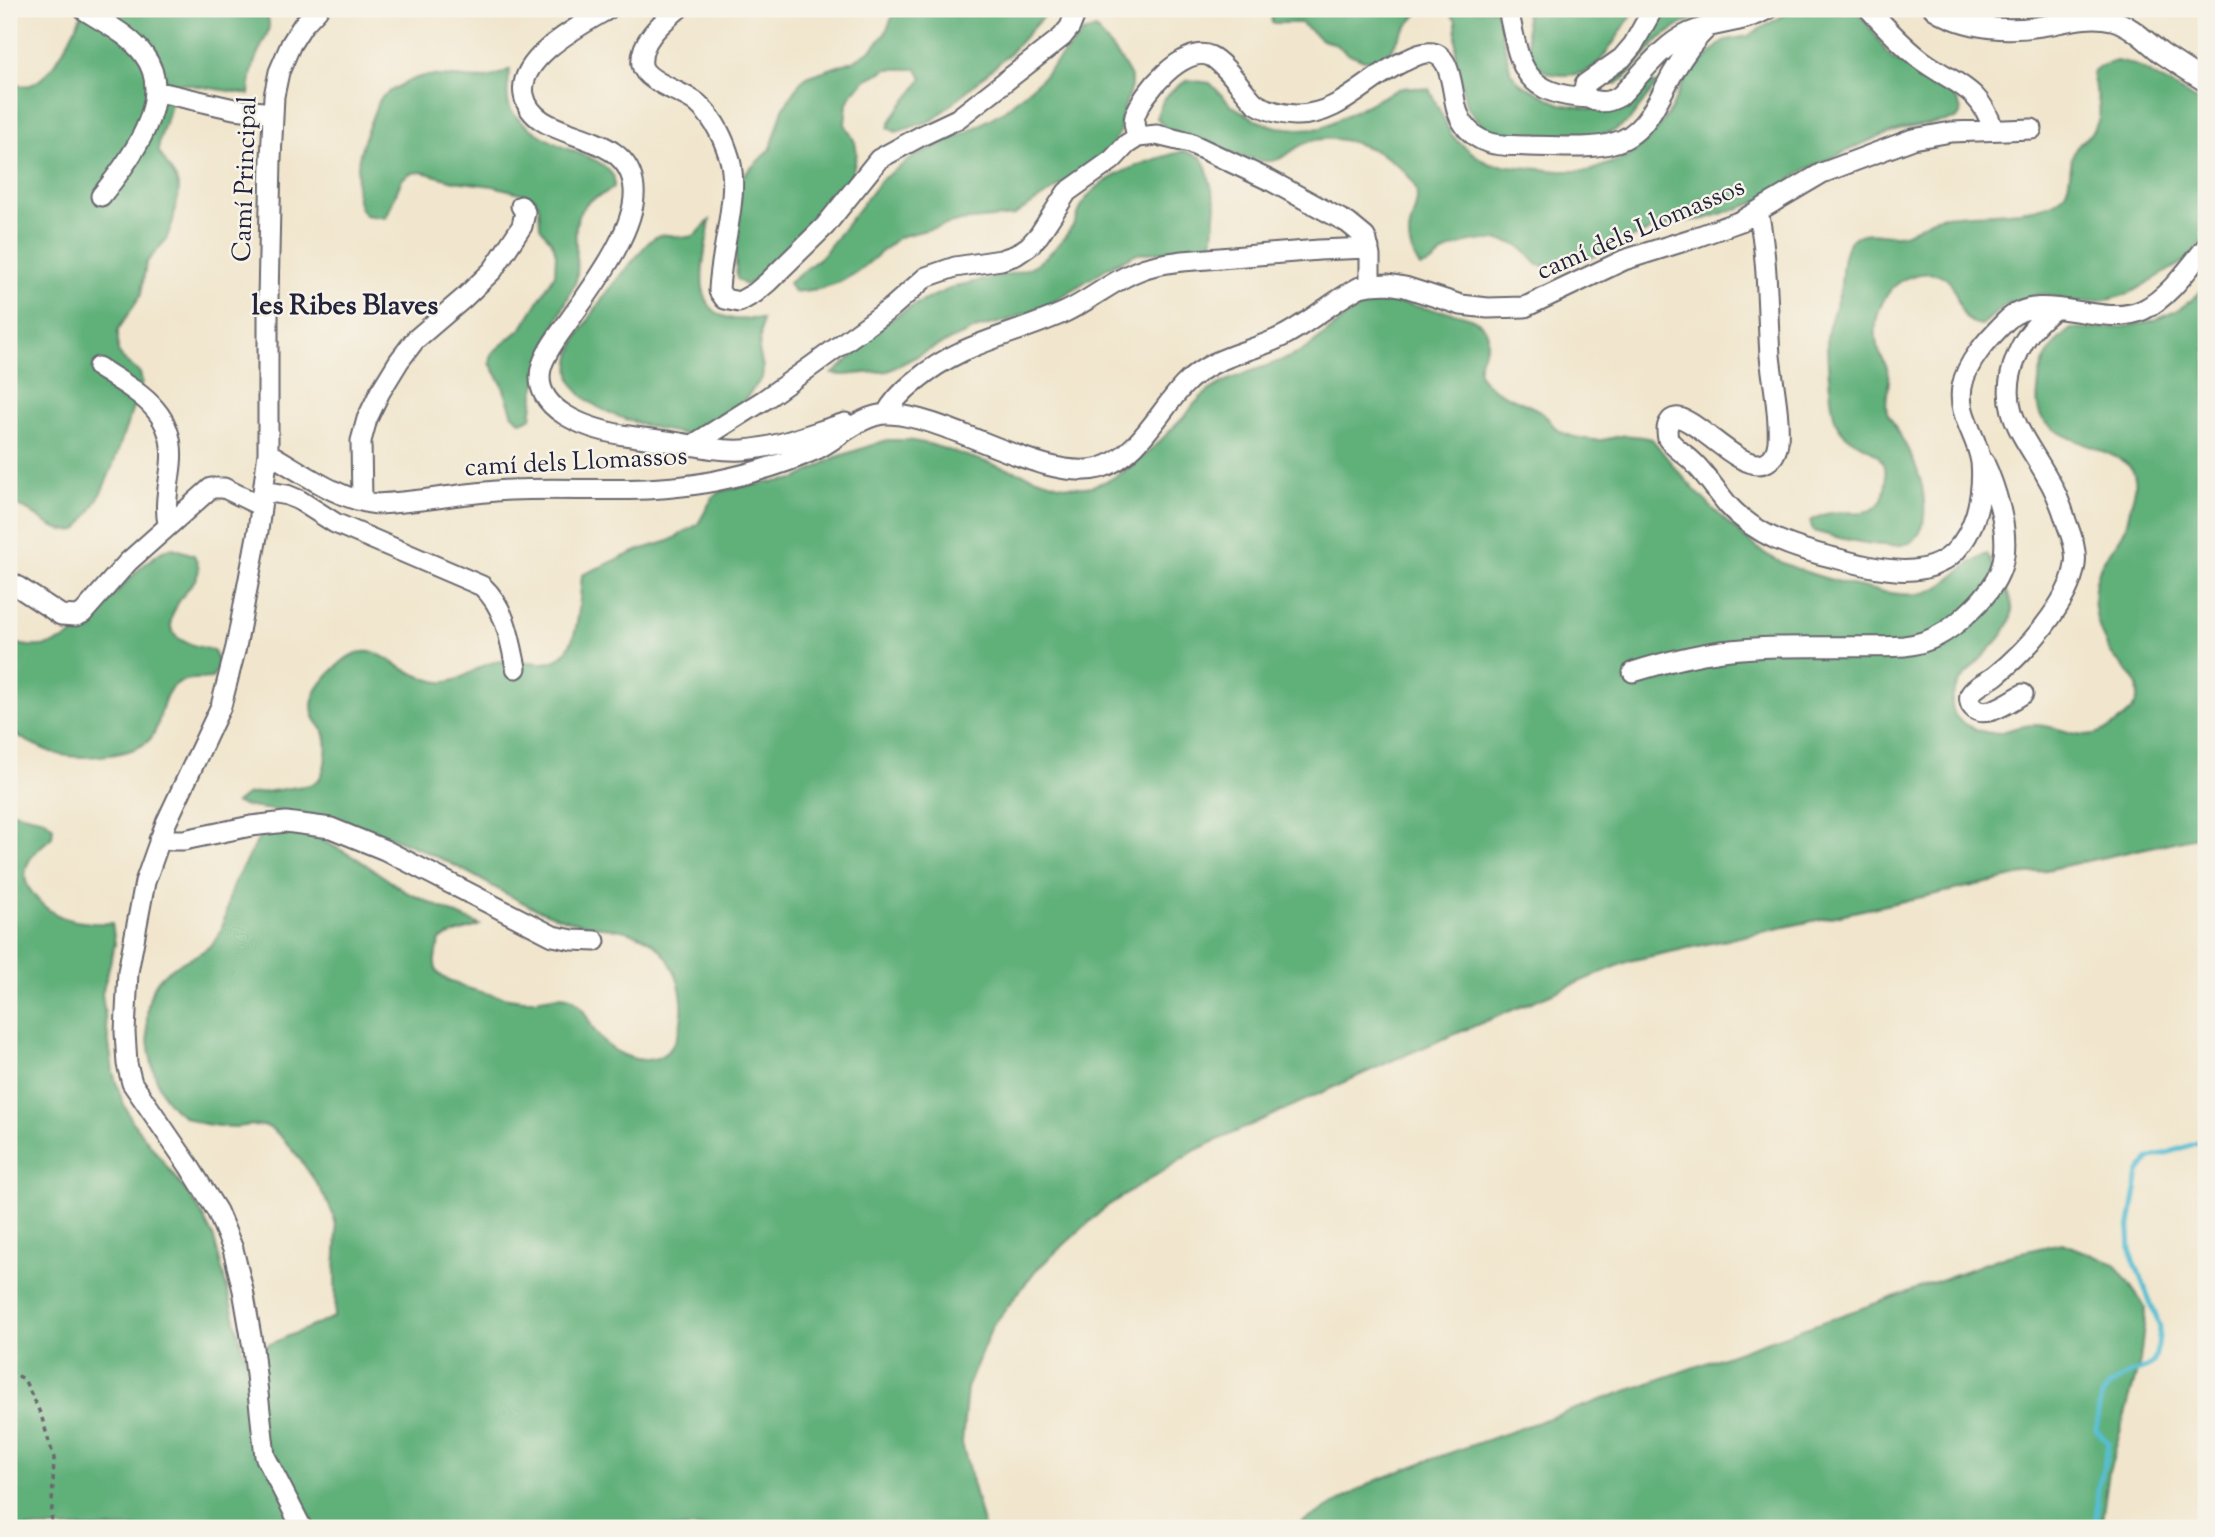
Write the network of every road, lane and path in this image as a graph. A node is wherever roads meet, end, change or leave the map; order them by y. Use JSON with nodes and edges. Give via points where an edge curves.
{"nodes":[{"id":1,"x":83,"y":9,"type":"edge"},
{"id":2,"x":608,"y":9,"type":"edge"},
{"id":3,"x":678,"y":9,"type":"edge"},
{"id":4,"x":1077,"y":9,"type":"edge"},
{"id":5,"x":1508,"y":9,"type":"edge"},
{"id":6,"x":1653,"y":9,"type":"edge"},
{"id":7,"x":1768,"y":9,"type":"edge"},
{"id":8,"x":1869,"y":9,"type":"edge"},
{"id":9,"x":1934,"y":9,"type":"edge"},
{"id":10,"x":309,"y":11,"type":"edge"},
{"id":11,"x":1708,"y":27,"type":"junction"},
{"id":12,"x":2206,"y":82,"type":"edge"},
{"id":13,"x":155,"y":91,"type":"junction"},
{"id":14,"x":1588,"y":98,"type":"junction"},
{"id":15,"x":273,"y":113,"type":"junction"},
{"id":16,"x":1993,"y":130,"type":"junction"},
{"id":17,"x":2032,"y":130,"type":"dead end"},
{"id":18,"x":1138,"y":137,"type":"junction"},
{"id":19,"x":101,"y":197,"type":"dead end"},
{"id":20,"x":521,"y":206,"type":"dead end"},
{"id":21,"x":1759,"y":211,"type":"junction"},
{"id":22,"x":2206,"y":247,"type":"edge"},
{"id":23,"x":1369,"y":248,"type":"junction"},
{"id":24,"x":1370,"y":285,"type":"junction"},
{"id":25,"x":2055,"y":309,"type":"junction"},
{"id":26,"x":98,"y":367,"type":"dead end"},
{"id":27,"x":878,"y":416,"type":"junction"},
{"id":28,"x":691,"y":446,"type":"junction"},
{"id":29,"x":1979,"y":452,"type":"junction"},
{"id":30,"x":268,"y":453,"type":"junction"},
{"id":31,"x":263,"y":499,"type":"junction"},
{"id":32,"x":362,"y":501,"type":"junction"},
{"id":33,"x":168,"y":524,"type":"junction"},
{"id":34,"x":9,"y":581,"type":"edge"},
{"id":35,"x":516,"y":668,"type":"dead end"},
{"id":36,"x":1633,"y":671,"type":"dead end"},
{"id":37,"x":2023,"y":694,"type":"dead end"},
{"id":38,"x":159,"y":840,"type":"junction"},
{"id":39,"x":595,"y":941,"type":"dead end"},
{"id":40,"x":9,"y":1371,"type":"edge"},
{"id":41,"x":51,"y":1528,"type":"edge"},
{"id":42,"x":302,"y":1528,"type":"edge"}],
"edges":[{"from":1,"to":13,"type":"street","via":[[145,55]]},
{"from":2,"to":28,"type":"street","via":[[546,51],[524,82],[524,96],[533,112],[615,153],[629,169],[634,188],[632,209],[621,236],[547,354],[540,384],[554,407],[586,425]]},
{"from":3,"to":4,"type":"street","via":[[648,40],[643,70],[703,109],[729,154],[733,185],[719,291],[725,299],[739,302],[768,282],[825,226],[879,159],[957,119],[1062,37]]},
{"from":5,"to":14,"type":"street","via":[[1516,50],[1530,76],[1550,90]]},
{"from":6,"to":14,"type":"street","via":[[1622,58],[1586,84]]},
{"from":7,"to":11,"type":"street","via":[[1745,20]]},
{"from":8,"to":16,"type":"street","via":[[1911,52],[1975,95]]},
{"from":9,"to":12,"type":"street","via":[[1957,21],[2007,29],[2088,18],[2114,21]]},
{"from":10,"to":15,"type":"street","name":"Camí Principal","via":[[284,58]]},
{"from":11,"to":14,"type":"street","via":[[1682,36],[1615,99],[1599,102]]},
{"from":11,"to":18,"type":"street","via":[[1684,56],[1643,124],[1613,144],[1500,145],[1482,140],[1462,122],[1448,66],[1432,53],[1396,65],[1340,104],[1301,115],[1261,107],[1213,58],[1189,57],[1168,71],[1141,104],[1134,123]]},
{"from":13,"to":15,"type":"street"},
{"from":13,"to":19,"type":"street","via":[[141,139]]},
{"from":15,"to":30,"type":"street","name":"Camí Principal"},
{"from":16,"to":17,"type":"street","name":"camí dels Llomassos"},
{"from":16,"to":21,"type":"street","name":"camí dels Llomassos","via":[[1913,139],[1822,173]]},
{"from":18,"to":23,"type":"street","via":[[1177,139],[1271,181],[1348,223],[1365,237]]},
{"from":18,"to":28,"type":"street","via":[[1067,192],[1039,234],[1016,255],[926,277],[813,365]]},
{"from":20,"to":32,"type":"street","via":[[525,212],[522,226],[493,270],[408,348],[373,405],[359,452]]},
{"from":21,"to":24,"type":"street","name":"camí dels Llomassos","via":[[1710,233],[1625,260],[1525,307],[1461,305],[1396,285]]},
{"from":21,"to":29,"type":"street","via":[[1776,450],[1765,463],[1751,464],[1678,416],[1667,427],[1671,443],[1737,514],[1758,530],[1811,552],[1900,570],[1937,565],[1960,546],[1977,510]]},
{"from":22,"to":25,"type":"street","via":[[2159,299],[2137,313],[2101,316]]},
{"from":23,"to":24,"type":"street"},
{"from":23,"to":27,"type":"street","via":[[1150,266],[1062,313],[948,357]]},
{"from":24,"to":27,"type":"street","name":"camí dels Llomassos","via":[[1350,292],[1282,336],[1198,373],[1129,451],[1102,467],[1082,471],[1061,468],[952,429]]},
{"from":25,"to":29,"type":"street","via":[[2028,308],[2014,314],[1966,374],[1962,409]]},
{"from":25,"to":37,"type":"street","via":[[2024,341],[2012,368],[2008,393],[2017,426],[2064,516],[2074,544],[2075,567],[2043,627],[2003,669],[1973,691],[1969,700],[1975,709],[1987,712]]},
{"from":26,"to":33,"type":"street","via":[[152,404],[168,429],[172,446]]},
{"from":27,"to":28,"type":"street","via":[[757,448]]},
{"from":27,"to":32,"type":"street","name":"camí dels Llomassos","via":[[788,460],[689,486],[506,490],[393,503]]},
{"from":29,"to":36,"type":"street","via":[[1995,487],[2004,524],[2004,558],[1984,597],[1940,635],[1904,646],[1724,651]]},
{"from":30,"to":31,"type":"street","name":"Camí Principal"},
{"from":30,"to":32,"type":"street","name":"camí dels Llomassos"},
{"from":31,"to":33,"type":"street","via":[[212,488]]},
{"from":31,"to":35,"type":"street","via":[[287,495],[335,523],[482,586],[502,614]]},
{"from":31,"to":38,"type":"street","name":"Camí Principal","via":[[221,706]]},
{"from":33,"to":34,"type":"street","via":[[76,616],[61,615]]},
{"from":38,"to":39,"type":"street","via":[[202,838],[286,822],[315,825],[385,850],[553,936]]},
{"from":38,"to":42,"type":"street","name":"Camí Principal","via":[[132,943],[126,1007],[129,1075],[226,1231],[243,1290],[265,1456]]},
{"from":40,"to":41,"type":"path","via":[[24,1379],[54,1458]]}]}
